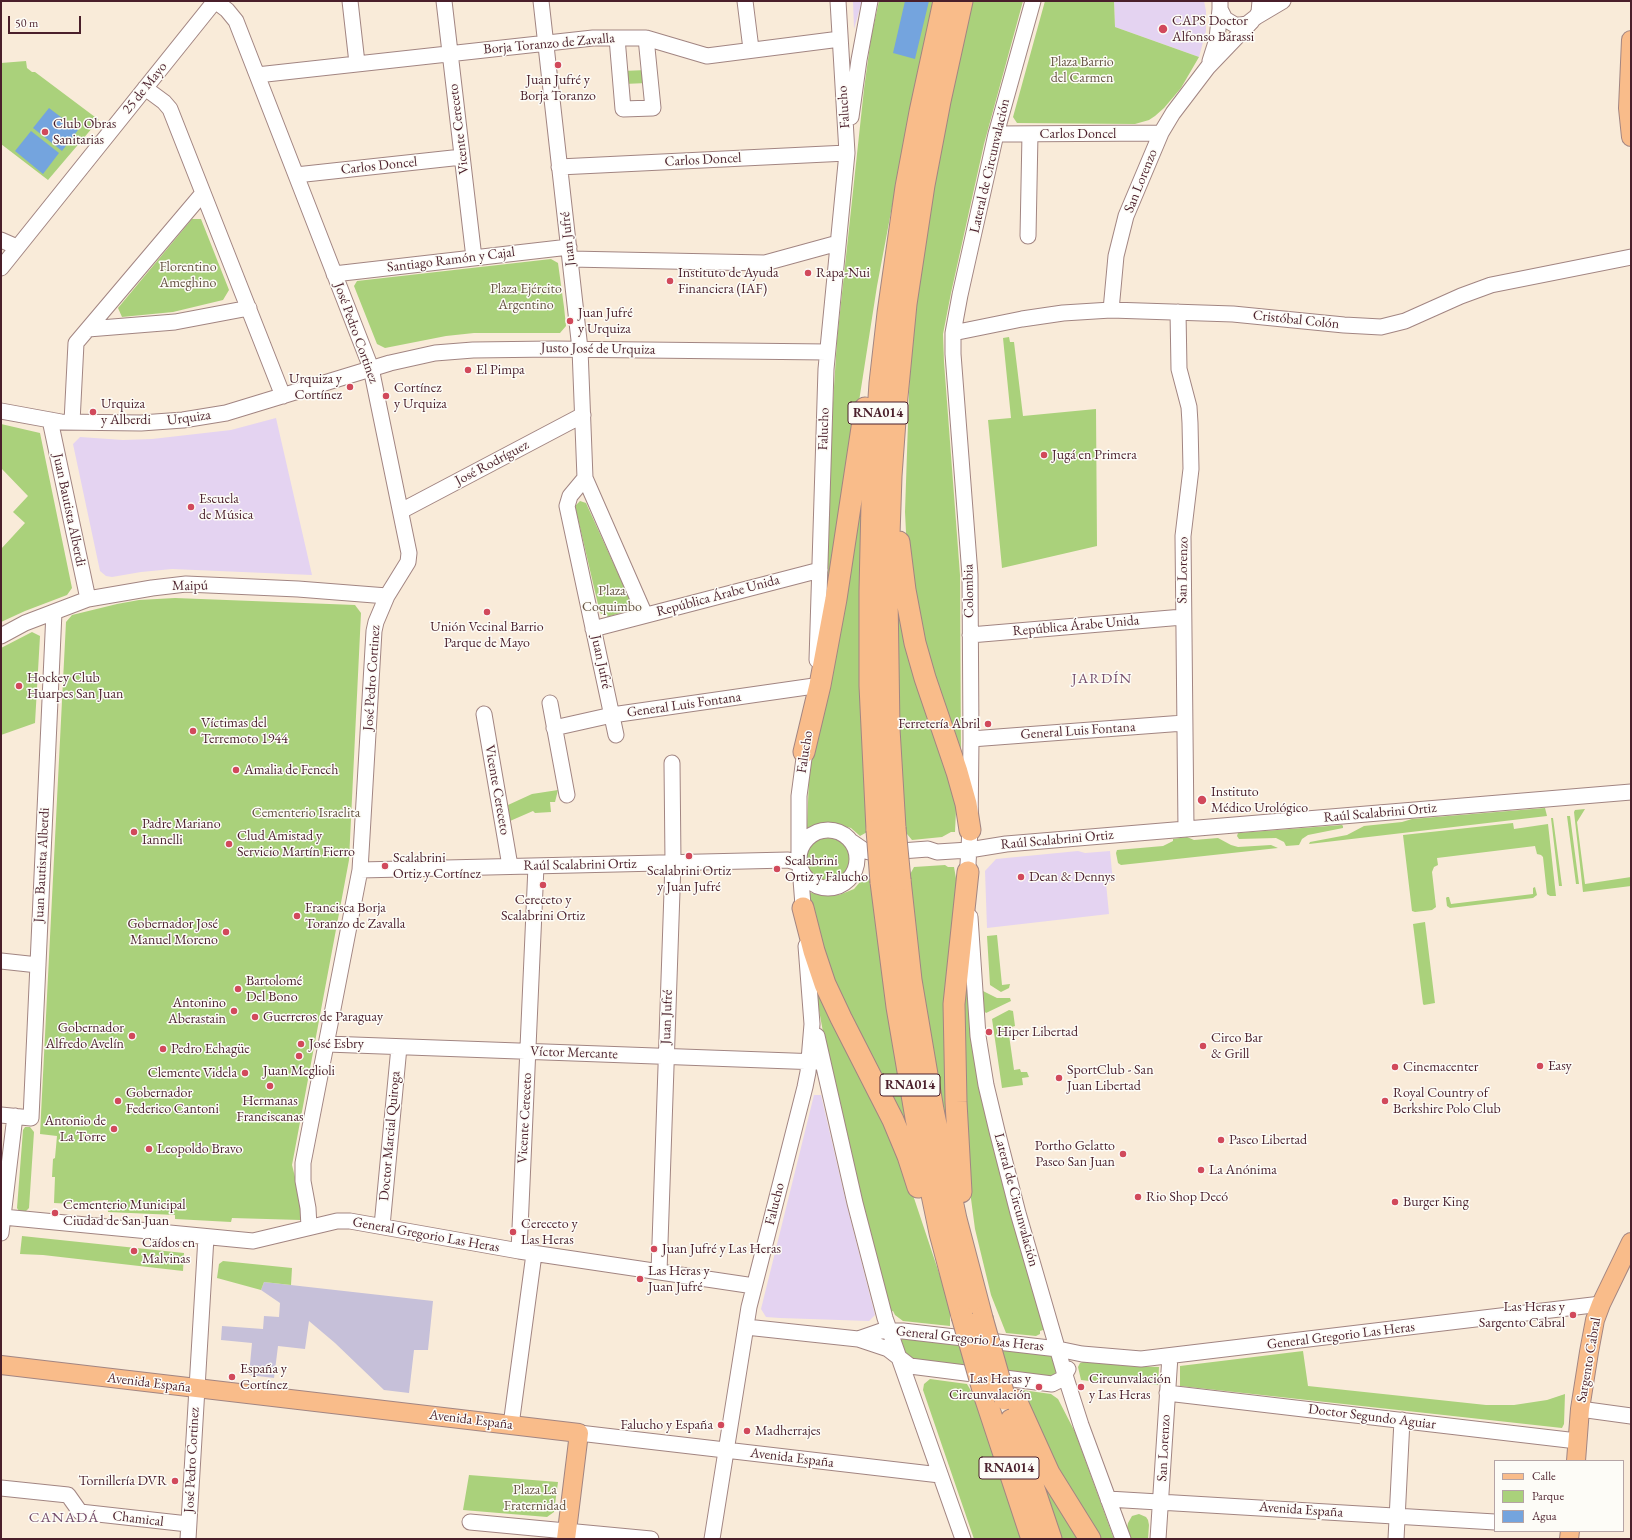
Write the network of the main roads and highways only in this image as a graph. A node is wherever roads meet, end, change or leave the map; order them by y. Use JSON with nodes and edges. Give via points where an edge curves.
{"nodes":[{"id":1,"x":944,"y":1,"type":"edge"},
{"id":2,"x":962,"y":1,"type":"edge"},
{"id":3,"x":1631,"y":40,"type":"edge"},
{"id":4,"x":1631,"y":137,"type":"edge"},
{"id":5,"x":906,"y":188,"type":"junction"},
{"id":6,"x":894,"y":439,"type":"junction"},
{"id":7,"x":804,"y":752,"type":"road end"},
{"id":8,"x":886,"y":829,"type":"junction"},
{"id":9,"x":969,"y":840,"type":"road end"},
{"id":10,"x":968,"y":872,"type":"road end"},
{"id":11,"x":890,"y":881,"type":"junction"},
{"id":12,"x":803,"y":908,"type":"road end"},
{"id":13,"x":1631,"y":1242,"type":"edge"},
{"id":14,"x":969,"y":1272,"type":"junction"},
{"id":15,"x":953,"y":1285,"type":"junction"},
{"id":16,"x":972,"y":1317,"type":"junction"},
{"id":17,"x":1,"y":1365,"type":"edge"},
{"id":18,"x":1002,"y":1399,"type":"junction"},
{"id":19,"x":1576,"y":1460,"type":"edge"},
{"id":20,"x":566,"y":1535,"type":"edge"},
{"id":21,"x":1032,"y":1539,"type":"edge"},
{"id":22,"x":1051,"y":1539,"type":"edge"},
{"id":23,"x":1090,"y":1539,"type":"edge"}],
"edges":[{"from":1,"to":5,"type":"highway","number":"RNA014"},
{"from":2,"to":6,"type":"highway","number":"RNA014","via":[[920,207],[906,304]]},
{"from":3,"to":4,"type":"main road","via":[[1628,108]]},
{"from":5,"to":7,"type":"highway","via":[[875,344],[830,630]]},
{"from":5,"to":8,"type":"highway","number":"RNA014","via":[[882,365],[872,490],[870,553],[872,748]]},
{"from":6,"to":8,"type":"highway","number":"RNA014","via":[[888,556],[889,729]]},
{"from":6,"to":9,"type":"highway","via":[[900,551],[908,613],[925,678],[966,804]]},
{"from":8,"to":11,"type":"highway","number":"RNA014","bridge":true},
{"from":10,"to":14,"type":"highway","via":[[956,981],[954,1038],[959,1166]]},
{"from":11,"to":14,"type":"highway","number":"RNA014","via":[[911,980],[933,1110]]},
{"from":11,"to":15,"type":"highway","number":"RNA014","via":[[892,969],[909,1081]]},
{"from":12,"to":15,"type":"highway","via":[[825,984],[893,1120]]},
{"from":13,"to":19,"type":"main road","name":"Sargento Cabral","via":[[1595,1320],[1580,1409]]},
{"from":14,"to":16,"type":"highway","number":"RNA014"},
{"from":15,"to":16,"type":"highway","number":"RNA014"},
{"from":16,"to":18,"type":"highway","number":"RNA014","bridge":true},
{"from":16,"to":18,"type":"highway","number":"RNA014","bridge":true,"via":[[988,1341]]},
{"from":17,"to":20,"type":"main road","name":"Avenida España","via":[[579,1432]]},
{"from":18,"to":21,"type":"highway","number":"RNA014"},
{"from":18,"to":22,"type":"highway","number":"RNA014"},
{"from":18,"to":23,"type":"highway"}]}
